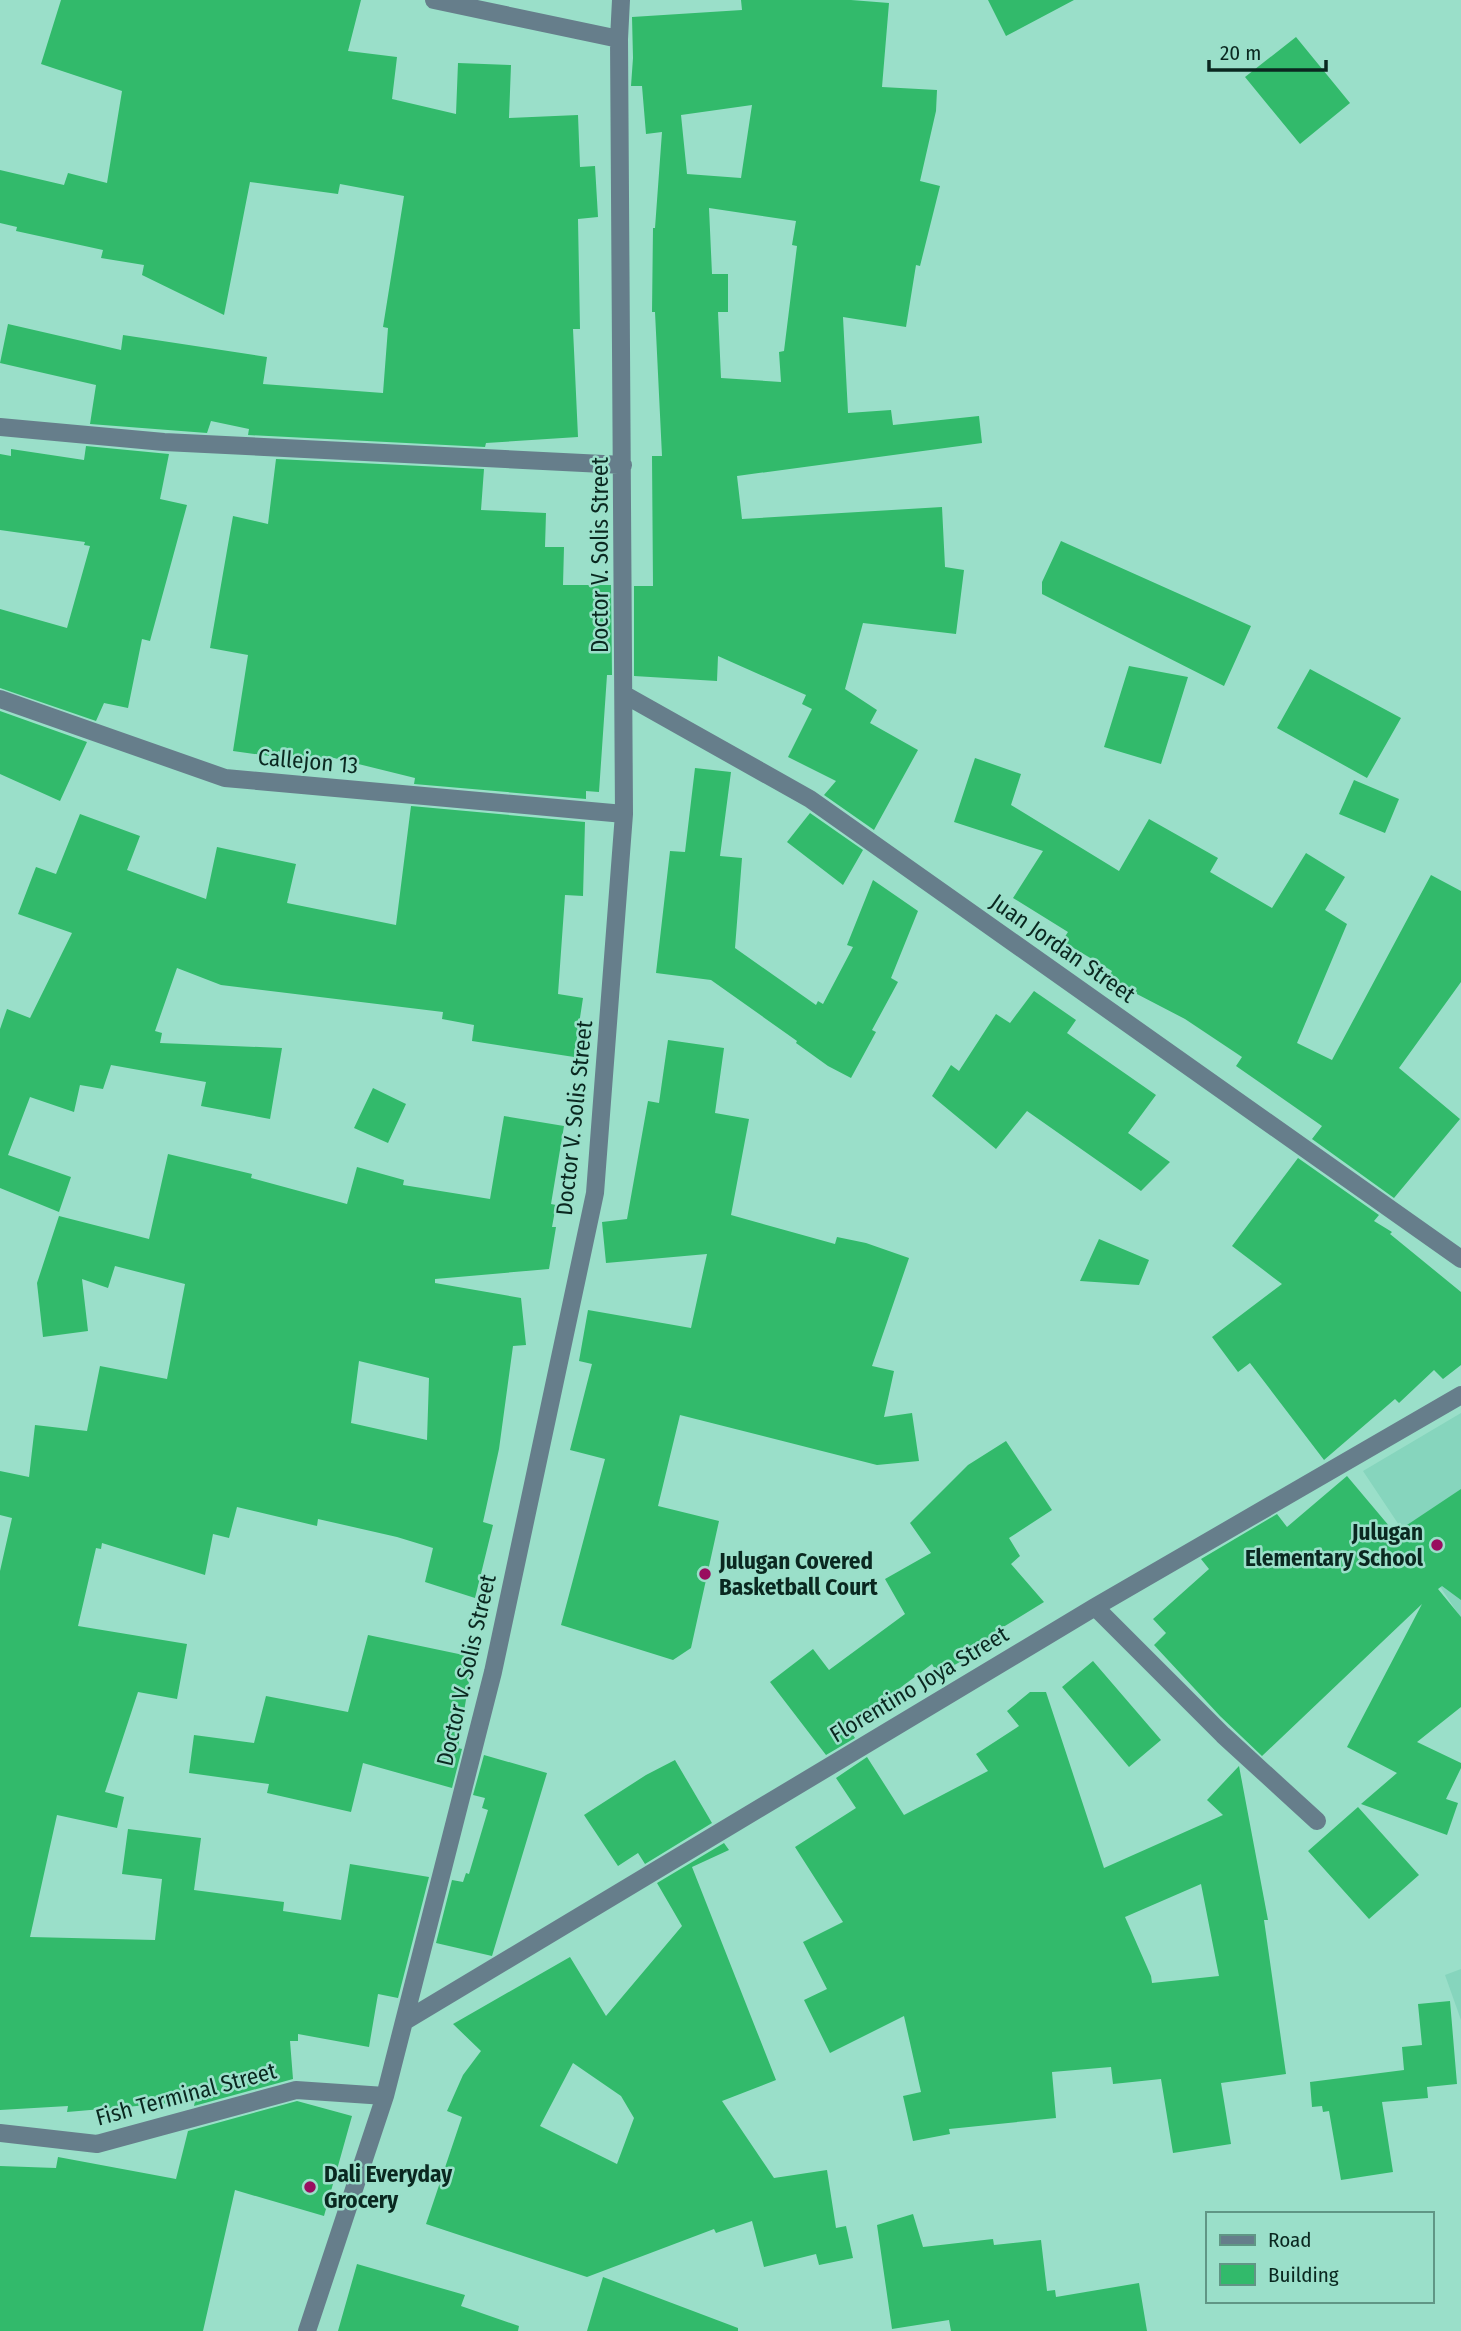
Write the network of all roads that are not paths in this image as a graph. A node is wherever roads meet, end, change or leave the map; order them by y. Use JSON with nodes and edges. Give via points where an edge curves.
{"nodes":[{"id":1,"x":434,"y":0,"type":"edge"},
{"id":2,"x":621,"y":0,"type":"edge"},
{"id":3,"x":619,"y":38,"type":"junction"},
{"id":4,"x":0,"y":427,"type":"edge"},
{"id":5,"x":623,"y":465,"type":"junction"},
{"id":6,"x":625,"y":695,"type":"junction"},
{"id":7,"x":0,"y":699,"type":"edge"},
{"id":8,"x":624,"y":814,"type":"junction"},
{"id":9,"x":1461,"y":1259,"type":"edge"},
{"id":10,"x":1461,"y":1395,"type":"edge"},
{"id":11,"x":1095,"y":1607,"type":"junction"},
{"id":12,"x":1317,"y":1821,"type":"dead end"},
{"id":13,"x":405,"y":2021,"type":"junction"},
{"id":14,"x":385,"y":2096,"type":"junction"},
{"id":15,"x":0,"y":2133,"type":"edge"},
{"id":16,"x":307,"y":2331,"type":"edge"}],
"edges":[{"from":1,"to":3,"type":"street"},
{"from":2,"to":3,"type":"street","name":"Doctor V. Solis Street"},
{"from":3,"to":5,"type":"street","name":"Doctor V. Solis Street"},
{"from":4,"to":5,"type":"street","via":[[164,442]]},
{"from":5,"to":6,"type":"street","name":"Doctor V. Solis Street"},
{"from":6,"to":8,"type":"street","name":"Doctor V. Solis Street"},
{"from":6,"to":9,"type":"street","name":"Juan Jordan Street","via":[[810,799]]},
{"from":7,"to":8,"type":"street","name":"Callejon 13","via":[[225,778]]},
{"from":8,"to":13,"type":"street","name":"Doctor V. Solis Street","via":[[595,1193],[493,1672]]},
{"from":10,"to":11,"type":"street","name":"Florentino Joya Street"},
{"from":11,"to":12,"type":"street"},
{"from":11,"to":13,"type":"street","name":"Florentino Joya Street"},
{"from":13,"to":14,"type":"street","name":"Doctor V. Solis Street"},
{"from":14,"to":15,"type":"street","name":"Fish Terminal Street","via":[[296,2090],[97,2144]]},
{"from":14,"to":16,"type":"street","name":"Doctor V. Solis Street"}]}
